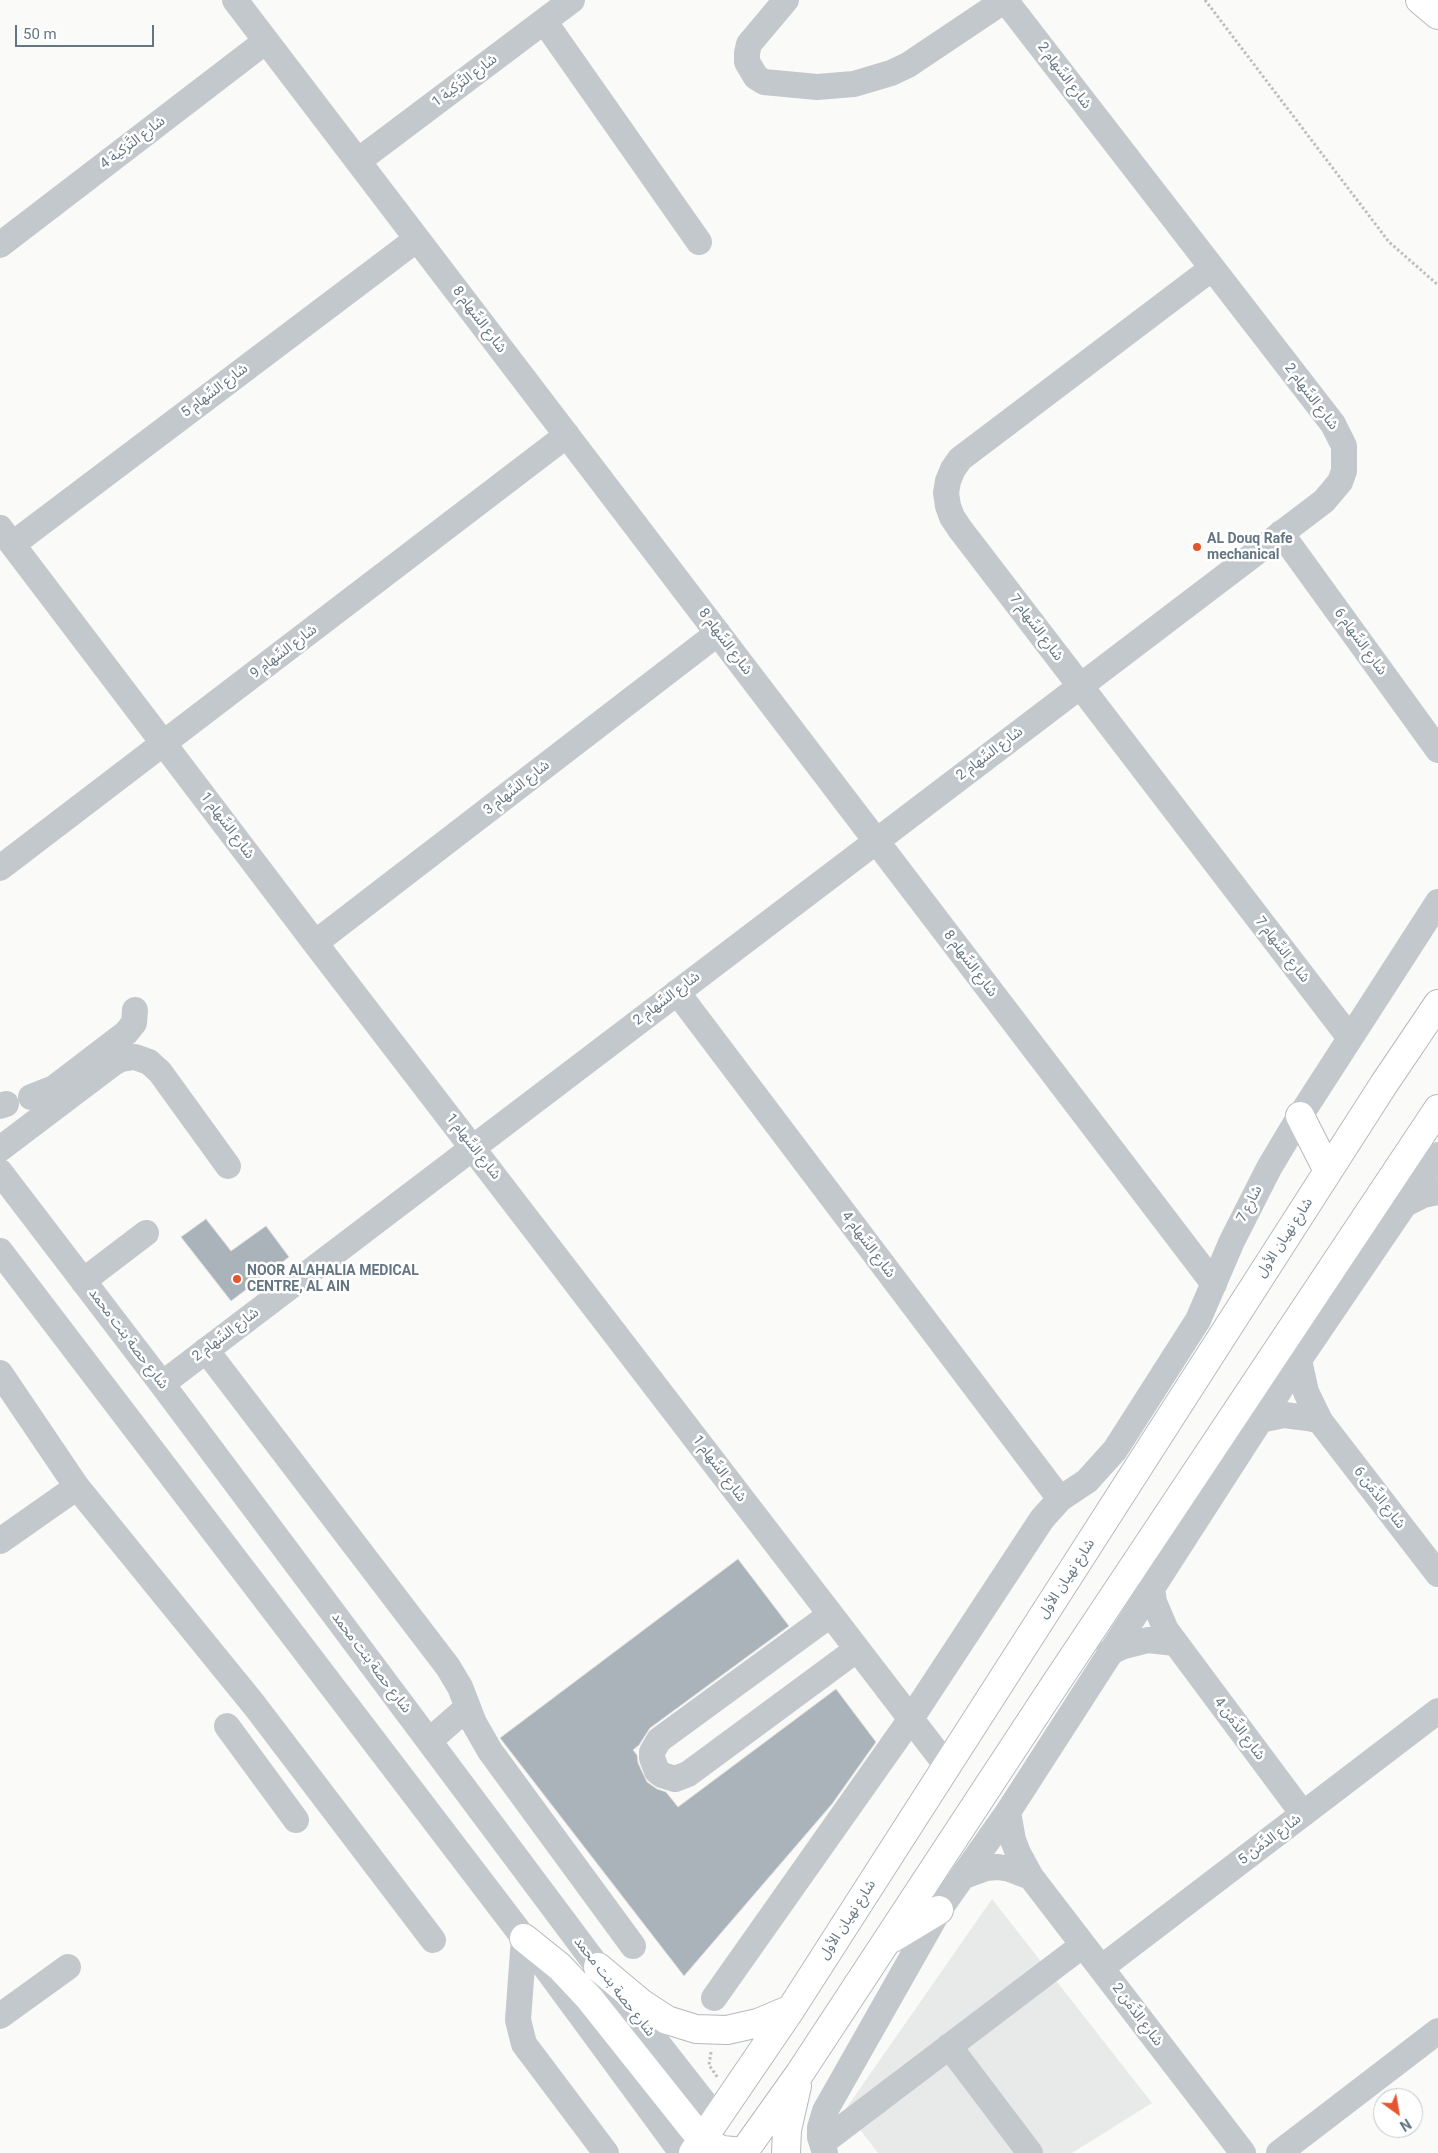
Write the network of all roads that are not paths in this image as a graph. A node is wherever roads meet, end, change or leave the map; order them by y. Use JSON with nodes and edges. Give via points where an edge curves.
{"nodes":[{"id":1,"x":235,"y":0,"type":"edge"},
{"id":2,"x":572,"y":0,"type":"edge"},
{"id":3,"x":786,"y":0,"type":"edge"},
{"id":4,"x":1005,"y":0,"type":"edge"},
{"id":5,"x":1420,"y":0,"type":"edge"},
{"id":6,"x":1438,"y":15,"type":"edge"},
{"id":7,"x":544,"y":21,"type":"junction"},
{"id":8,"x":266,"y":41,"type":"junction"},
{"id":9,"x":358,"y":161,"type":"junction"},
{"id":10,"x":417,"y":239,"type":"junction"},
{"id":11,"x":699,"y":242,"type":"dead end"},
{"id":12,"x":0,"y":245,"type":"edge"},
{"id":13,"x":1211,"y":269,"type":"junction"},
{"id":14,"x":567,"y":435,"type":"junction"},
{"id":15,"x":1281,"y":534,"type":"junction"},
{"id":16,"x":6,"y":536,"type":"edge"},
{"id":17,"x":718,"y":633,"type":"junction"},
{"id":18,"x":1080,"y":686,"type":"junction"},
{"id":19,"x":164,"y":742,"type":"junction"},
{"id":20,"x":1438,"y":750,"type":"edge"},
{"id":21,"x":876,"y":840,"type":"junction"},
{"id":22,"x":0,"y":868,"type":"edge"},
{"id":23,"x":1438,"y":902,"type":"edge"},
{"id":24,"x":315,"y":943,"type":"junction"},
{"id":25,"x":677,"y":992,"type":"junction"},
{"id":26,"x":1438,"y":1004,"type":"edge"},
{"id":27,"x":135,"y":1010,"type":"dead end"},
{"id":28,"x":1350,"y":1038,"type":"junction"},
{"id":29,"x":31,"y":1097,"type":"dead end"},
{"id":30,"x":1438,"y":1109,"type":"edge"},
{"id":31,"x":1300,"y":1116,"type":"junction"},
{"id":32,"x":473,"y":1147,"type":"junction"},
{"id":33,"x":0,"y":1149,"type":"edge"},
{"id":34,"x":1438,"y":1155,"type":"edge"},
{"id":35,"x":228,"y":1166,"type":"dead end"},
{"id":36,"x":1328,"y":1171,"type":"junction"},
{"id":37,"x":0,"y":1172,"type":"edge"},
{"id":38,"x":1438,"y":1192,"type":"edge"},
{"id":39,"x":1405,"y":1204,"type":"junction"},
{"id":40,"x":146,"y":1233,"type":"dead end"},
{"id":41,"x":0,"y":1251,"type":"edge"},
{"id":42,"x":83,"y":1281,"type":"junction"},
{"id":43,"x":1214,"y":1284,"type":"junction"},
{"id":44,"x":206,"y":1350,"type":"junction"},
{"id":45,"x":1299,"y":1360,"type":"junction"},
{"id":46,"x":0,"y":1373,"type":"edge"},
{"id":47,"x":162,"y":1384,"type":"junction"},
{"id":48,"x":1260,"y":1420,"type":"junction"},
{"id":49,"x":1320,"y":1421,"type":"junction"},
{"id":50,"x":77,"y":1487,"type":"junction"},
{"id":51,"x":1060,"y":1499,"type":"junction"},
{"id":52,"x":0,"y":1541,"type":"edge"},
{"id":53,"x":1438,"y":1574,"type":"edge"},
{"id":54,"x":1152,"y":1586,"type":"junction"},
{"id":55,"x":830,"y":1615,"type":"junction"},
{"id":56,"x":1175,"y":1643,"type":"junction"},
{"id":57,"x":856,"y":1650,"type":"junction"},
{"id":58,"x":1109,"y":1653,"type":"junction"},
{"id":59,"x":468,"y":1707,"type":"junction"},
{"id":60,"x":1438,"y":1712,"type":"edge"},
{"id":61,"x":910,"y":1720,"type":"junction"},
{"id":62,"x":227,"y":1726,"type":"dead end"},
{"id":63,"x":429,"y":1741,"type":"junction"},
{"id":64,"x":947,"y":1766,"type":"junction"},
{"id":65,"x":1008,"y":1812,"type":"junction"},
{"id":66,"x":1303,"y":1814,"type":"junction"},
{"id":67,"x":296,"y":1820,"type":"dead end"},
{"id":68,"x":558,"y":1843,"type":"junction"},
{"id":69,"x":525,"y":1869,"type":"junction"},
{"id":70,"x":964,"y":1876,"type":"junction"},
{"id":71,"x":1031,"y":1877,"type":"junction"},
{"id":72,"x":939,"y":1910,"type":"junction"},
{"id":73,"x":524,"y":1938,"type":"junction"},
{"id":74,"x":433,"y":1940,"type":"dead end"},
{"id":75,"x":886,"y":1942,"type":"junction"},
{"id":76,"x":1083,"y":1945,"type":"junction"},
{"id":77,"x":633,"y":1946,"type":"dead end"},
{"id":78,"x":68,"y":1967,"type":"dead end"},
{"id":79,"x":598,"y":1967,"type":"junction"},
{"id":80,"x":1101,"y":1968,"type":"junction"},
{"id":81,"x":714,"y":1998,"type":"dead end"},
{"id":82,"x":4,"y":2006,"type":"edge"},
{"id":83,"x":791,"y":2009,"type":"junction"},
{"id":84,"x":1438,"y":2031,"type":"edge"},
{"id":85,"x":949,"y":2046,"type":"junction"},
{"id":86,"x":800,"y":2073,"type":"junction"},
{"id":87,"x":699,"y":2141,"type":"edge"},
{"id":88,"x":824,"y":2148,"type":"edge"},
{"id":89,"x":606,"y":2153,"type":"edge"},
{"id":90,"x":743,"y":2153,"type":"edge"},
{"id":91,"x":786,"y":2153,"type":"edge"},
{"id":92,"x":1030,"y":2153,"type":"edge"},
{"id":93,"x":1243,"y":2153,"type":"edge"},
{"id":94,"x":1280,"y":2153,"type":"edge"}],
"edges":[{"from":1,"to":8,"type":"street","name":"شارع السِّهام 8"},
{"from":2,"to":7,"type":"street","name":"شارع التَّزكية 1"},
{"from":3,"to":4,"type":"street","via":[[749,44],[747,62],[750,70],[764,82],[817,88],[854,84],[891,73]]},
{"from":4,"to":13,"type":"street","name":"شارع السِّهام 2"},
{"from":5,"to":6,"type":"main road"},
{"from":7,"to":9,"type":"street","name":"شارع التَّزكية 1"},
{"from":7,"to":11,"type":"street"},
{"from":8,"to":9,"type":"street","name":"شارع السِّهام 8"},
{"from":8,"to":12,"type":"street","name":"شارع التَّزكية 4"},
{"from":9,"to":10,"type":"street","name":"شارع السِّهام 8"},
{"from":10,"to":14,"type":"street","name":"شارع السِّهام 8"},
{"from":10,"to":16,"type":"street","name":"شارع السِّهام 5"},
{"from":13,"to":15,"type":"street","name":"شارع السِّهام 2","via":[[1332,424],[1344,446],[1344,470],[1333,492]]},
{"from":13,"to":18,"type":"street","name":"شارع السِّهام 7","via":[[969,450],[953,469],[948,481],[946,493],[952,517]]},
{"from":14,"to":17,"type":"street","name":"شارع السِّهام 8"},
{"from":14,"to":19,"type":"street","name":"شارع السِّهام 9"},
{"from":15,"to":18,"type":"street","name":"شارع السِّهام 2"},
{"from":15,"to":20,"type":"street","name":"شارع السِّهام 6"},
{"from":16,"to":19,"type":"street","name":"شارع السِّهام 1"},
{"from":17,"to":21,"type":"street","name":"شارع السِّهام 8"},
{"from":17,"to":24,"type":"street","name":"شارع السِّهام 3"},
{"from":18,"to":21,"type":"street","name":"شارع السِّهام 2"},
{"from":18,"to":28,"type":"street","name":"شارع السِّهام 7"},
{"from":19,"to":22,"type":"street","name":"شارع السِّهام 9"},
{"from":19,"to":24,"type":"street","name":"شارع السِّهام 1"},
{"from":21,"to":25,"type":"street","name":"شارع السِّهام 2"},
{"from":21,"to":43,"type":"street","name":"شارع السِّهام 8"},
{"from":23,"to":28,"type":"street","name":"شارع 7"},
{"from":24,"to":32,"type":"street","name":"شارع السِّهام 1"},
{"from":25,"to":32,"type":"street","name":"شارع السِّهام 2"},
{"from":25,"to":51,"type":"street","name":"شارع السِّهام 4"},
{"from":26,"to":36,"type":"main road","name":"شارع نهيان الأول"},
{"from":27,"to":29,"type":"street","via":[[134,1024],[126,1033],[54,1088]]},
{"from":28,"to":31,"type":"street","name":"شارع 7"},
{"from":30,"to":75,"type":"main road"},
{"from":31,"to":36,"type":"main road"},
{"from":31,"to":43,"type":"street","name":"شارع 7","via":[[1251,1202]]},
{"from":32,"to":44,"type":"street","name":"شارع السِّهام 2"},
{"from":32,"to":55,"type":"street","name":"شارع السِّهام 1"},
{"from":33,"to":35,"type":"street","via":[[115,1062],[135,1057],[149,1062],[160,1072]]},
{"from":34,"to":39,"type":"street"},
{"from":36,"to":64,"type":"main road","name":"شارع نهيان الأول"},
{"from":37,"to":42,"type":"street","name":"شارع حصة بنت محمد"},
{"from":38,"to":39,"type":"street"},
{"from":39,"to":45,"type":"street"},
{"from":40,"to":42,"type":"street"},
{"from":41,"to":73,"type":"street"},
{"from":42,"to":47,"type":"street","name":"شارع حصة بنت محمد"},
{"from":43,"to":51,"type":"street","name":"شارع 7","via":[[1198,1320],[1116,1450],[1087,1481]]},
{"from":44,"to":47,"type":"street","name":"شارع السِّهام 2"},
{"from":44,"to":59,"type":"street","via":[[448,1667]]},
{"from":45,"to":48,"type":"street"},
{"from":45,"to":49,"type":"street","name":"شارع الدِّمَن 6","via":[[1306,1392]]},
{"from":46,"to":50,"type":"street"},
{"from":47,"to":63,"type":"street","name":"شارع حصة بنت محمد"},
{"from":48,"to":49,"type":"street","via":[[1284,1416]]},
{"from":48,"to":54,"type":"street"},
{"from":49,"to":53,"type":"street","name":"شارع الدِّمَن 6"},
{"from":50,"to":52,"type":"street"},
{"from":50,"to":74,"type":"street","via":[[261,1714]]},
{"from":51,"to":61,"type":"street","name":"شارع 7","via":[[1042,1519]]},
{"from":54,"to":56,"type":"street","name":"شارع الدِّمَن 4","via":[[1159,1616]]},
{"from":54,"to":58,"type":"street"},
{"from":55,"to":57,"type":"street","name":"شارع السِّهام 1"},
{"from":55,"to":57,"type":"street","via":[[659,1740],[652,1752],[657,1770],[675,1779],[688,1774]]},
{"from":56,"to":58,"type":"street","via":[[1148,1640],[1128,1644]]},
{"from":56,"to":66,"type":"street","name":"شارع الدِّمَن 4"},
{"from":57,"to":61,"type":"street","name":"شارع السِّهام 1"},
{"from":58,"to":65,"type":"street"},
{"from":59,"to":63,"type":"street"},
{"from":59,"to":68,"type":"street","via":[[490,1751]]},
{"from":60,"to":66,"type":"street","name":"شارع الدِّمَن 5"},
{"from":61,"to":64,"type":"street","name":"شارع السِّهام 1"},
{"from":61,"to":81,"type":"street","name":"شارع 7"},
{"from":62,"to":67,"type":"street"},
{"from":63,"to":69,"type":"street","name":"شارع حصة بنت محمد"},
{"from":64,"to":83,"type":"main road","name":"شارع نهيان الأول"},
{"from":65,"to":70,"type":"street"},
{"from":65,"to":71,"type":"street","name":"شارع الدِّمَن 2","via":[[1018,1853]]},
{"from":66,"to":80,"type":"street","name":"شارع الدِّمَن 5"},
{"from":68,"to":69,"type":"street"},
{"from":68,"to":77,"type":"street"},
{"from":69,"to":79,"type":"street","name":"شارع حصة بنت محمد"},
{"from":70,"to":71,"type":"street","via":[[998,1867]]},
{"from":70,"to":72,"type":"street"},
{"from":71,"to":76,"type":"street","name":"شارع الدِّمَن 2"},
{"from":72,"to":75,"type":"main road"},
{"from":72,"to":88,"type":"street","via":[[825,2111],[820,2128]]},
{"from":73,"to":87,"type":"main road","via":[[560,1967],[589,1998]]},
{"from":73,"to":89,"type":"street","via":[[518,2020],[524,2044]]},
{"from":75,"to":86,"type":"main road"},
{"from":76,"to":80,"type":"street","name":"شارع الدِّمَن 2"},
{"from":76,"to":85,"type":"street"},
{"from":78,"to":82,"type":"street"},
{"from":79,"to":83,"type":"main road","via":[[667,2020],[696,2029],[728,2030],[758,2023]]},
{"from":79,"to":87,"type":"street","name":"شارع حصة بنت محمد"},
{"from":80,"to":93,"type":"street","name":"شارع الدِّمَن 2"},
{"from":83,"to":87,"type":"main road","name":"شارع نهيان الأول"},
{"from":84,"to":94,"type":"street"},
{"from":85,"to":88,"type":"street"},
{"from":85,"to":92,"type":"street"},
{"from":86,"to":90,"type":"main road"},
{"from":86,"to":91,"type":"main road","via":[[787,2130]]},
{"from":87,"to":90,"type":"main road","via":[[722,2150]]}]}
